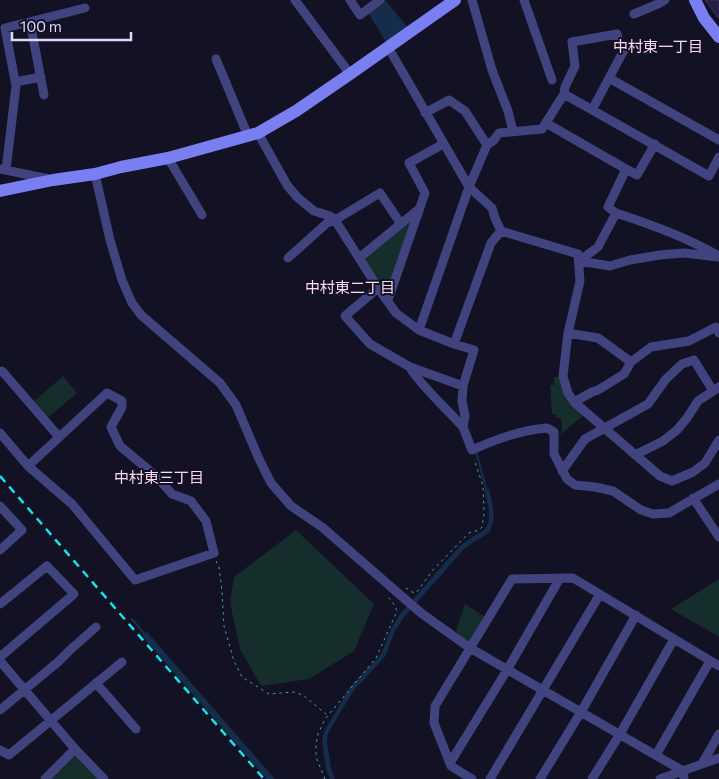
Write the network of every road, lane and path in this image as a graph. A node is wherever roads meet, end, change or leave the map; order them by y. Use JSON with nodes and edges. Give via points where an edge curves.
{"nodes":[{"id":1,"x":295,"y":0,"type":"edge"},
{"id":2,"x":350,"y":0,"type":"edge"},
{"id":3,"x":380,"y":0,"type":"edge"},
{"id":4,"x":455,"y":0,"type":"edge"},
{"id":5,"x":472,"y":0,"type":"edge"},
{"id":6,"x":524,"y":0,"type":"edge"},
{"id":7,"x":665,"y":0,"type":"edge"},
{"id":8,"x":695,"y":0,"type":"edge"},
{"id":9,"x":85,"y":8,"type":"dead end"},
{"id":10,"x":634,"y":14,"type":"dead end"},
{"id":11,"x":30,"y":22,"type":"junction"},
{"id":12,"x":719,"y":37,"type":"edge"},
{"id":13,"x":388,"y":47,"type":"junction"},
{"id":14,"x":216,"y":59,"type":"dead end"},
{"id":15,"x":350,"y":74,"type":"junction"},
{"id":16,"x":41,"y":77,"type":"junction"},
{"id":17,"x":609,"y":78,"type":"junction"},
{"id":18,"x":552,"y":80,"type":"dead end"},
{"id":19,"x":15,"y":82,"type":"junction"},
{"id":20,"x":564,"y":94,"type":"junction"},
{"id":21,"x":44,"y":95,"type":"dead end"},
{"id":22,"x":592,"y":110,"type":"junction"},
{"id":23,"x":425,"y":113,"type":"junction"},
{"id":24,"x":546,"y":124,"type":"junction"},
{"id":25,"x":513,"y":131,"type":"junction"},
{"id":26,"x":253,"y":134,"type":"junction"},
{"id":27,"x":719,"y":140,"type":"edge"},
{"id":28,"x":443,"y":144,"type":"junction"},
{"id":29,"x":654,"y":144,"type":"junction"},
{"id":30,"x":488,"y":145,"type":"junction"},
{"id":31,"x":719,"y":157,"type":"edge"},
{"id":32,"x":168,"y":158,"type":"junction"},
{"id":33,"x":3,"y":169,"type":"edge"},
{"id":34,"x":626,"y":169,"type":"junction"},
{"id":35,"x":95,"y":174,"type":"junction"},
{"id":36,"x":53,"y":180,"type":"junction"},
{"id":37,"x":469,"y":187,"type":"junction"},
{"id":38,"x":0,"y":191,"type":"edge"},
{"id":39,"x":420,"y":208,"type":"junction"},
{"id":40,"x":616,"y":213,"type":"junction"},
{"id":41,"x":202,"y":214,"type":"dead end"},
{"id":42,"x":336,"y":220,"type":"junction"},
{"id":43,"x":401,"y":224,"type":"junction"},
{"id":44,"x":501,"y":232,"type":"junction"},
{"id":45,"x":719,"y":257,"type":"edge"},
{"id":46,"x":288,"y":258,"type":"dead end"},
{"id":47,"x":360,"y":258,"type":"junction"},
{"id":48,"x":579,"y":261,"type":"junction"},
{"id":49,"x":378,"y":288,"type":"junction"},
{"id":50,"x":388,"y":300,"type":"junction"},
{"id":51,"x":718,"y":328,"type":"edge"},
{"id":52,"x":419,"y":330,"type":"junction"},
{"id":53,"x":568,"y":333,"type":"junction"},
{"id":54,"x":454,"y":344,"type":"junction"},
{"id":55,"x":631,"y":362,"type":"junction"},
{"id":56,"x":410,"y":367,"type":"junction"},
{"id":57,"x":0,"y":372,"type":"edge"},
{"id":58,"x":463,"y":386,"type":"junction"},
{"id":59,"x":716,"y":389,"type":"edge"},
{"id":60,"x":574,"y":402,"type":"junction"},
{"id":61,"x":463,"y":427,"type":"junction"},
{"id":62,"x":604,"y":428,"type":"junction"},
{"id":63,"x":0,"y":433,"type":"edge"},
{"id":64,"x":59,"y":437,"type":"junction"},
{"id":65,"x":719,"y":440,"type":"edge"},
{"id":66,"x":472,"y":450,"type":"junction"},
{"id":67,"x":635,"y":455,"type":"junction"},
{"id":68,"x":28,"y":466,"type":"junction"},
{"id":69,"x":562,"y":471,"type":"junction"},
{"id":70,"x":719,"y":484,"type":"edge"},
{"id":71,"x":693,"y":498,"type":"junction"},
{"id":72,"x":0,"y":506,"type":"edge"},
{"id":73,"x":719,"y":536,"type":"edge"},
{"id":74,"x":0,"y":550,"type":"edge"},
{"id":75,"x":214,"y":553,"type":"junction"},
{"id":76,"x":560,"y":578,"type":"junction"},
{"id":77,"x":405,"y":587,"type":"dead end"},
{"id":78,"x":600,"y":594,"type":"junction"},
{"id":79,"x":386,"y":595,"type":"dead end"},
{"id":80,"x":0,"y":604,"type":"edge"},
{"id":81,"x":636,"y":615,"type":"junction"},
{"id":82,"x":96,"y":627,"type":"dead end"},
{"id":83,"x":674,"y":639,"type":"junction"},
{"id":84,"x":470,"y":648,"type":"junction"},
{"id":85,"x":0,"y":659,"type":"edge"},
{"id":86,"x":710,"y":661,"type":"junction"},
{"id":87,"x":122,"y":662,"type":"dead end"},
{"id":88,"x":719,"y":666,"type":"edge"},
{"id":89,"x":507,"y":670,"type":"junction"},
{"id":90,"x":96,"y":683,"type":"junction"},
{"id":91,"x":24,"y":689,"type":"junction"},
{"id":92,"x":543,"y":690,"type":"junction"},
{"id":93,"x":0,"y":710,"type":"edge"},
{"id":94,"x":581,"y":712,"type":"junction"},
{"id":95,"x":328,"y":716,"type":"junction"},
{"id":96,"x":50,"y":720,"type":"junction"},
{"id":97,"x":136,"y":729,"type":"dead end"},
{"id":98,"x":620,"y":734,"type":"junction"},
{"id":99,"x":719,"y":734,"type":"edge"},
{"id":100,"x":76,"y":749,"type":"junction"},
{"id":101,"x":0,"y":750,"type":"edge"},
{"id":102,"x":656,"y":755,"type":"junction"},
{"id":103,"x":719,"y":758,"type":"edge"},
{"id":104,"x":450,"y":763,"type":"junction"},
{"id":105,"x":702,"y":764,"type":"junction"},
{"id":106,"x":684,"y":775,"type":"edge"},
{"id":107,"x":45,"y":779,"type":"edge"},
{"id":108,"x":104,"y":779,"type":"edge"},
{"id":109,"x":325,"y":779,"type":"edge"},
{"id":110,"x":472,"y":779,"type":"edge"},
{"id":111,"x":490,"y":779,"type":"edge"},
{"id":112,"x":540,"y":779,"type":"edge"},
{"id":113,"x":592,"y":779,"type":"edge"},
{"id":114,"x":660,"y":779,"type":"edge"}],
"edges":[{"from":1,"to":15,"type":"street"},
{"from":2,"to":3,"type":"street","via":[[360,15]]},
{"from":4,"to":13,"type":"street"},
{"from":5,"to":25,"type":"street"},
{"from":6,"to":18,"type":"street"},
{"from":7,"to":10,"type":"street"},
{"from":8,"to":12,"type":"street"},
{"from":9,"to":11,"type":"street"},
{"from":11,"to":16,"type":"street"},
{"from":11,"to":19,"type":"street","via":[[5,28]]},
{"from":13,"to":15,"type":"street"},
{"from":13,"to":23,"type":"street"},
{"from":14,"to":26,"type":"street"},
{"from":15,"to":26,"type":"street","via":[[296,111]]},
{"from":16,"to":19,"type":"street"},
{"from":16,"to":21,"type":"street"},
{"from":17,"to":20,"type":"street","via":[[624,50],[616,34],[572,42],[575,66]]},
{"from":17,"to":22,"type":"street"},
{"from":17,"to":27,"type":"street"},
{"from":19,"to":33,"type":"street"},
{"from":20,"to":22,"type":"street"},
{"from":20,"to":24,"type":"street"},
{"from":22,"to":29,"type":"street"},
{"from":23,"to":28,"type":"street"},
{"from":23,"to":30,"type":"street","via":[[449,100],[465,111]]},
{"from":24,"to":25,"type":"street","via":[[542,129]]},
{"from":24,"to":34,"type":"street"},
{"from":25,"to":30,"type":"street","via":[[499,133]]},
{"from":26,"to":32,"type":"street"},
{"from":26,"to":42,"type":"street","via":[[297,196],[314,211]]},
{"from":28,"to":37,"type":"street"},
{"from":28,"to":39,"type":"street","via":[[409,163],[425,193]]},
{"from":29,"to":31,"type":"street","via":[[709,176]]},
{"from":29,"to":34,"type":"street","via":[[637,175]]},
{"from":30,"to":37,"type":"street"},
{"from":32,"to":35,"type":"street"},
{"from":32,"to":41,"type":"street"},
{"from":33,"to":36,"type":"street"},
{"from":34,"to":40,"type":"street","via":[[608,207]]},
{"from":35,"to":36,"type":"street"},
{"from":35,"to":84,"type":"street","via":[[110,240],[132,303],[141,315],[220,383],[236,405],[271,483],[291,506],[322,527],[420,613]]},
{"from":36,"to":38,"type":"street"},
{"from":37,"to":44,"type":"street","via":[[492,208]]},
{"from":37,"to":52,"type":"street"},
{"from":39,"to":43,"type":"street"},
{"from":39,"to":50,"type":"street"},
{"from":40,"to":45,"type":"street","via":[[702,246]]},
{"from":40,"to":48,"type":"street","via":[[598,247]]},
{"from":42,"to":43,"type":"street","via":[[380,193]]},
{"from":42,"to":46,"type":"street","via":[[328,223]]},
{"from":42,"to":47,"type":"street"},
{"from":43,"to":47,"type":"street"},
{"from":44,"to":48,"type":"street","via":[[578,254]]},
{"from":44,"to":54,"type":"street","via":[[491,243]]},
{"from":45,"to":48,"type":"street","via":[[684,253],[610,266]]},
{"from":47,"to":49,"type":"street"},
{"from":48,"to":53,"type":"street","via":[[580,281]]},
{"from":49,"to":50,"type":"street"},
{"from":49,"to":56,"type":"street","via":[[345,316],[370,344]]},
{"from":50,"to":52,"type":"street","via":[[396,313]]},
{"from":51,"to":55,"type":"street","via":[[689,341],[650,347]]},
{"from":52,"to":54,"type":"street"},
{"from":53,"to":55,"type":"street","via":[[598,338]]},
{"from":53,"to":60,"type":"street","via":[[563,376]]},
{"from":54,"to":58,"type":"street","via":[[474,350]]},
{"from":55,"to":60,"type":"street","via":[[624,374]]},
{"from":56,"to":58,"type":"street"},
{"from":56,"to":61,"type":"street"},
{"from":57,"to":64,"type":"street"},
{"from":58,"to":61,"type":"street","via":[[466,416]]},
{"from":59,"to":62,"type":"street","via":[[694,360],[682,364],[648,404]]},
{"from":59,"to":67,"type":"street","via":[[698,401],[677,430]]},
{"from":60,"to":62,"type":"street"},
{"from":61,"to":66,"type":"street"},
{"from":62,"to":67,"type":"street"},
{"from":62,"to":69,"type":"street","via":[[585,439]]},
{"from":63,"to":68,"type":"street"},
{"from":64,"to":68,"type":"street"},
{"from":64,"to":75,"type":"street","via":[[107,393],[122,401],[111,427],[120,446],[172,494],[192,500],[206,521]]},
{"from":65,"to":67,"type":"street","via":[[705,463],[672,481],[660,476]]},
{"from":66,"to":69,"type":"street","via":[[530,429],[548,428],[554,432],[554,454]]},
{"from":66,"to":77,"type":"path","via":[[483,486],[482,527],[469,533],[416,593]]},
{"from":68,"to":75,"type":"street","via":[[72,504],[135,580]]},
{"from":69,"to":71,"type":"street","via":[[575,484],[613,491],[641,510],[653,514],[670,512]]},
{"from":70,"to":71,"type":"street"},
{"from":71,"to":73,"type":"street"},
{"from":72,"to":74,"type":"street","via":[[22,530]]},
{"from":75,"to":95,"type":"path","via":[[219,567],[224,626],[242,677],[269,694],[292,692],[303,695]]},
{"from":76,"to":78,"type":"street","via":[[573,578]]},
{"from":76,"to":84,"type":"street","via":[[512,579]]},
{"from":76,"to":89,"type":"street"},
{"from":78,"to":81,"type":"street"},
{"from":78,"to":92,"type":"street"},
{"from":79,"to":95,"type":"path","via":[[397,611],[381,648]]},
{"from":80,"to":85,"type":"street","via":[[46,566],[74,594]]},
{"from":81,"to":83,"type":"street"},
{"from":81,"to":94,"type":"street"},
{"from":82,"to":91,"type":"street"},
{"from":83,"to":86,"type":"street"},
{"from":83,"to":98,"type":"street"},
{"from":84,"to":89,"type":"street"},
{"from":84,"to":104,"type":"street","via":[[435,706],[434,723]]},
{"from":85,"to":91,"type":"street"},
{"from":86,"to":88,"type":"street"},
{"from":86,"to":102,"type":"street"},
{"from":87,"to":90,"type":"street"},
{"from":89,"to":92,"type":"street"},
{"from":89,"to":104,"type":"street"},
{"from":90,"to":96,"type":"street"},
{"from":90,"to":97,"type":"street"},
{"from":91,"to":93,"type":"street"},
{"from":91,"to":96,"type":"street"},
{"from":92,"to":94,"type":"street"},
{"from":92,"to":111,"type":"street"},
{"from":94,"to":98,"type":"street"},
{"from":94,"to":112,"type":"street"},
{"from":95,"to":109,"type":"path","via":[[318,734],[316,746],[316,757]]},
{"from":96,"to":100,"type":"street"},
{"from":96,"to":101,"type":"street","via":[[9,755]]},
{"from":98,"to":102,"type":"street"},
{"from":98,"to":113,"type":"street"},
{"from":99,"to":105,"type":"street"},
{"from":100,"to":107,"type":"street"},
{"from":100,"to":108,"type":"street"},
{"from":102,"to":106,"type":"street"},
{"from":103,"to":105,"type":"street"},
{"from":104,"to":110,"type":"street"},
{"from":105,"to":106,"type":"street"},
{"from":106,"to":114,"type":"street"}]}
